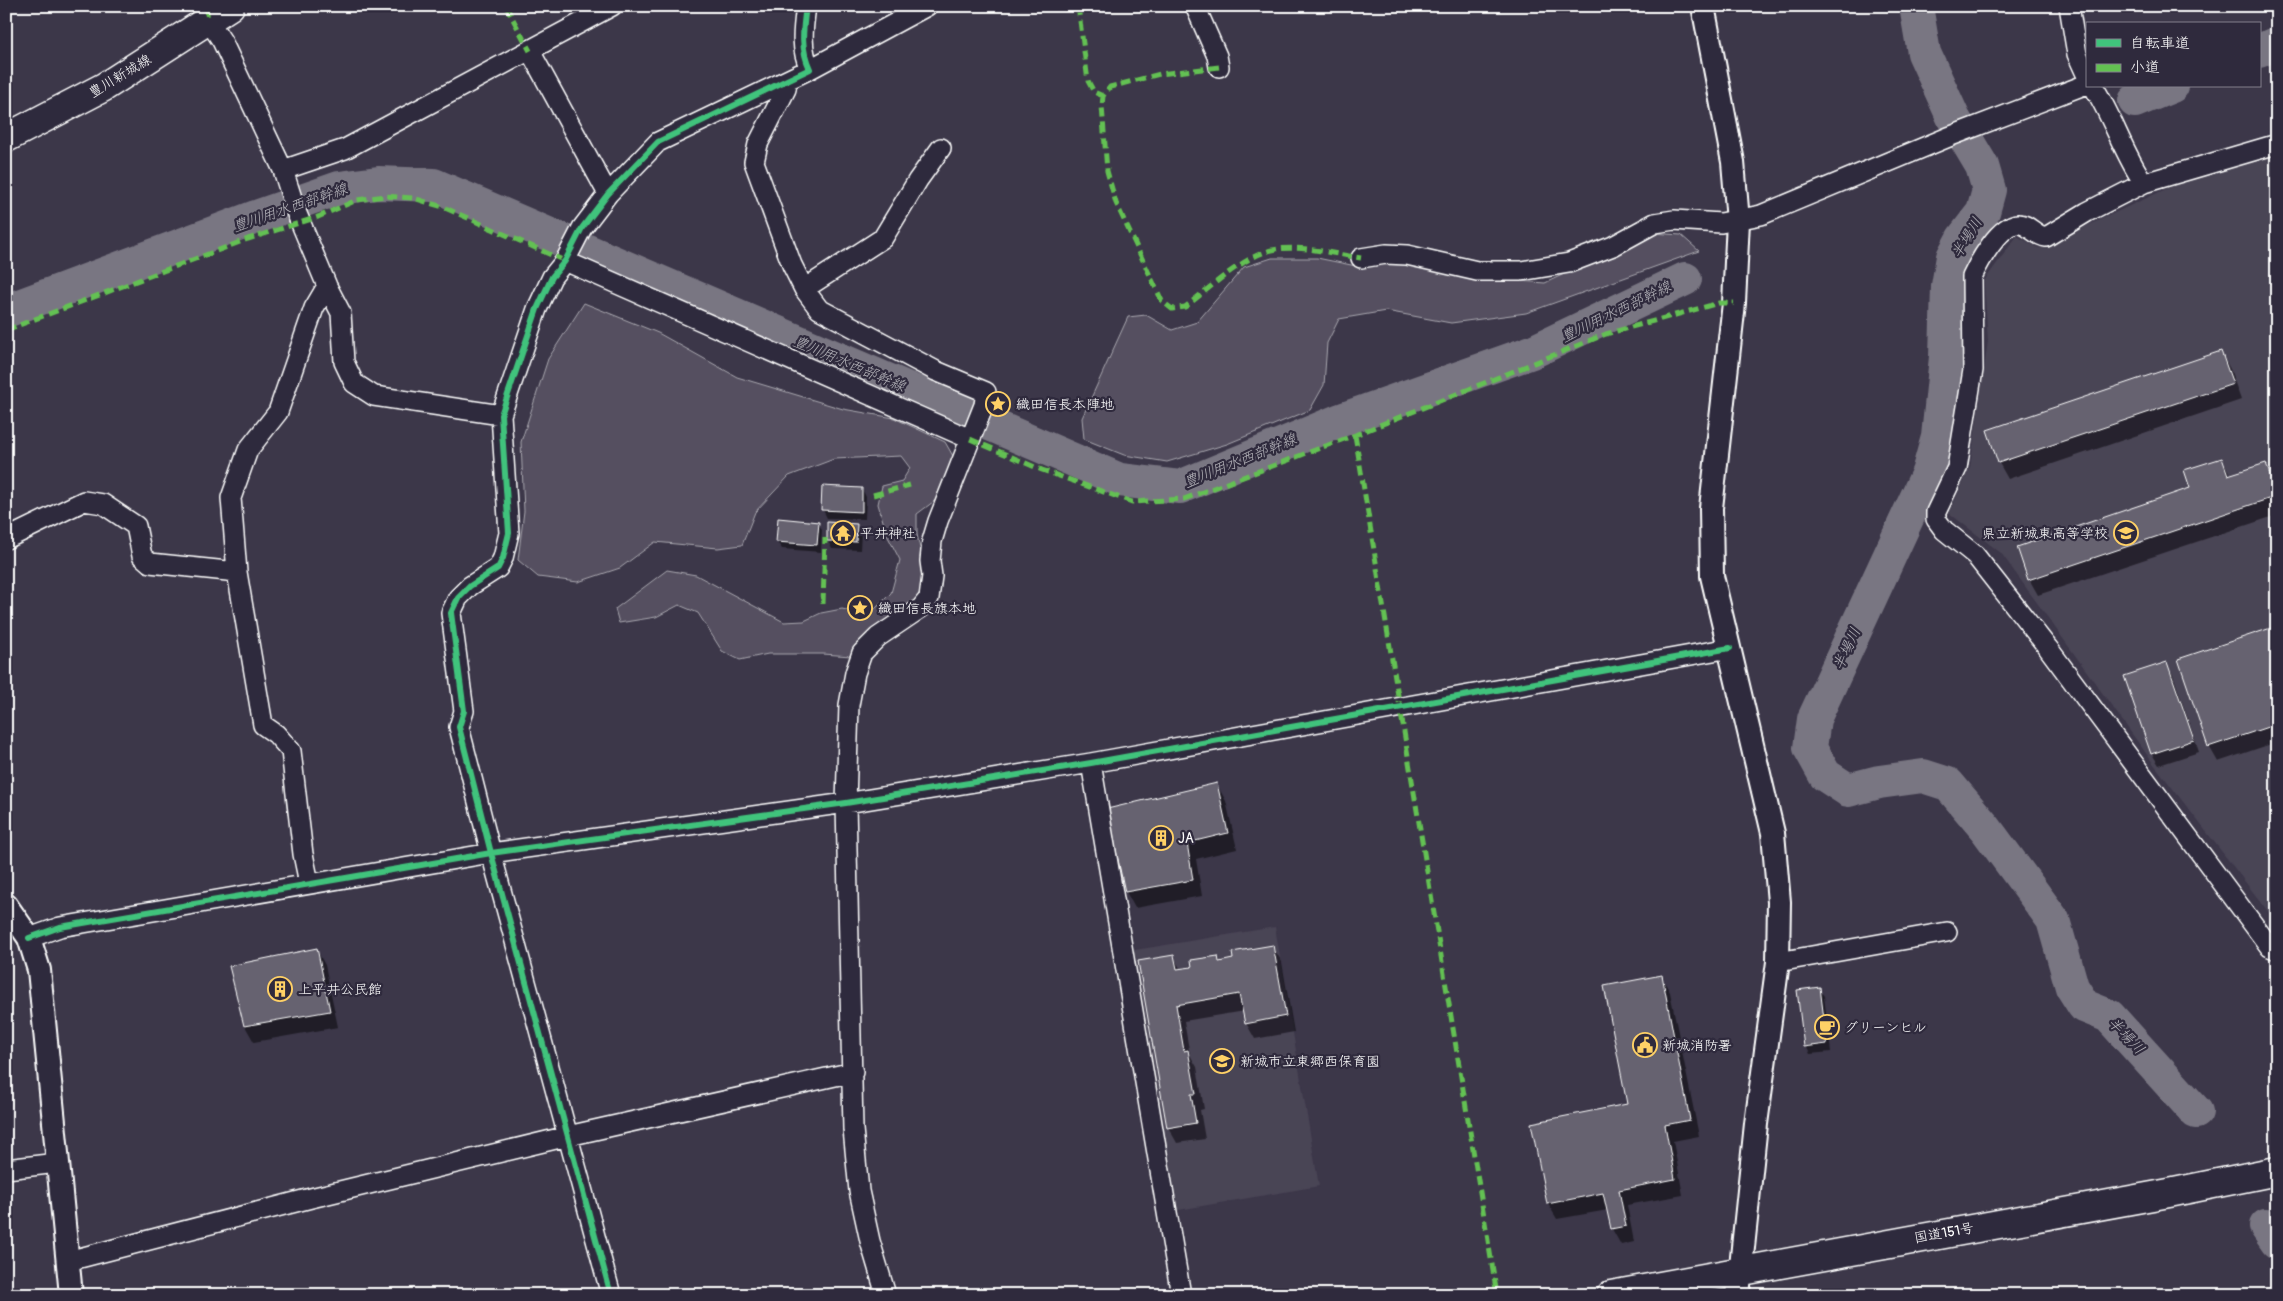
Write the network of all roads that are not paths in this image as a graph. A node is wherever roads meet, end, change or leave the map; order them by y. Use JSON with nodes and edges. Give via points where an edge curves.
{"nodes":[{"id":1,"x":612,"y":6,"type":"edge"},
{"id":2,"x":806,"y":6,"type":"edge"},
{"id":3,"x":927,"y":6,"type":"edge"},
{"id":4,"x":1195,"y":6,"type":"edge"},
{"id":5,"x":1703,"y":6,"type":"edge"},
{"id":6,"x":2069,"y":6,"type":"edge"},
{"id":7,"x":219,"y":13,"type":"edge"},
{"id":8,"x":530,"y":51,"type":"junction"},
{"id":9,"x":1218,"y":66,"type":"dead end"},
{"id":10,"x":810,"y":69,"type":"junction"},
{"id":11,"x":2086,"y":74,"type":"edge"},
{"id":12,"x":787,"y":81,"type":"junction"},
{"id":13,"x":2086,"y":84,"type":"edge"},
{"id":14,"x":2094,"y":88,"type":"edge"},
{"id":15,"x":6,"y":138,"type":"edge"},
{"id":16,"x":2277,"y":144,"type":"edge"},
{"id":17,"x":941,"y":148,"type":"dead end"},
{"id":18,"x":285,"y":178,"type":"junction"},
{"id":19,"x":2144,"y":183,"type":"junction"},
{"id":20,"x":608,"y":194,"type":"junction"},
{"id":21,"x":1738,"y":221,"type":"junction"},
{"id":22,"x":567,"y":257,"type":"junction"},
{"id":23,"x":1361,"y":258,"type":"dead end"},
{"id":24,"x":326,"y":286,"type":"junction"},
{"id":25,"x":804,"y":289,"type":"junction"},
{"id":26,"x":501,"y":415,"type":"junction"},
{"id":27,"x":972,"y":435,"type":"junction"},
{"id":28,"x":6,"y":539,"type":"edge"},
{"id":29,"x":237,"y":572,"type":"junction"},
{"id":30,"x":1730,"y":648,"type":"junction"},
{"id":31,"x":1091,"y":764,"type":"junction"},
{"id":32,"x":846,"y":803,"type":"junction"},
{"id":33,"x":491,"y":853,"type":"junction"},
{"id":34,"x":309,"y":883,"type":"junction"},
{"id":35,"x":6,"y":905,"type":"edge"},
{"id":36,"x":1947,"y":932,"type":"dead end"},
{"id":37,"x":29,"y":938,"type":"junction"},
{"id":38,"x":2277,"y":950,"type":"edge"},
{"id":39,"x":1778,"y":962,"type":"junction"},
{"id":40,"x":853,"y":1072,"type":"junction"},
{"id":41,"x":568,"y":1136,"type":"junction"},
{"id":42,"x":57,"y":1163,"type":"junction"},
{"id":43,"x":6,"y":1169,"type":"edge"},
{"id":44,"x":2277,"y":1171,"type":"edge"},
{"id":45,"x":68,"y":1261,"type":"junction"},
{"id":46,"x":1739,"y":1283,"type":"edge"},
{"id":47,"x":71,"y":1295,"type":"edge"},
{"id":48,"x":611,"y":1295,"type":"edge"},
{"id":49,"x":886,"y":1295,"type":"edge"},
{"id":50,"x":1181,"y":1295,"type":"edge"},
{"id":51,"x":1610,"y":1295,"type":"edge"}],
"edges":[{"from":1,"to":8,"type":"street"},
{"from":2,"to":10,"type":"street","via":[[802,36],[804,58]]},
{"from":3,"to":10,"type":"street"},
{"from":4,"to":9,"type":"street","via":[[1217,56]]},
{"from":5,"to":21,"type":"street","via":[[1733,162]]},
{"from":6,"to":11,"type":"street","via":[[2076,54]]},
{"from":7,"to":15,"type":"main road","name":"豊川新城線","via":[[104,87]]},
{"from":7,"to":18,"type":"street","via":[[222,41]]},
{"from":8,"to":18,"type":"street"},
{"from":8,"to":20,"type":"street"},
{"from":10,"to":12,"type":"street"},
{"from":12,"to":20,"type":"street","via":[[658,142]]},
{"from":12,"to":25,"type":"street","via":[[758,144],[754,162]]},
{"from":13,"to":21,"type":"street","via":[[1761,215]]},
{"from":14,"to":19,"type":"street","via":[[2132,166]]},
{"from":16,"to":19,"type":"street"},
{"from":17,"to":25,"type":"street","via":[[883,238]]},
{"from":18,"to":24,"type":"street"},
{"from":19,"to":38,"type":"street","via":[[2046,237],[2018,224],[2002,231],[1978,265],[1972,277],[1971,293],[1972,370],[1957,468],[1936,512],[1936,519],[1980,561],[2270,947]]},
{"from":20,"to":22,"type":"street","via":[[582,228]]},
{"from":21,"to":23,"type":"street","via":[[1674,220],[1655,223],[1613,246],[1569,263],[1520,271],[1477,271],[1407,255],[1373,254]]},
{"from":21,"to":30,"type":"street","via":[[1734,303],[1711,508],[1712,576]]},
{"from":22,"to":26,"type":"street","via":[[552,277],[537,309]]},
{"from":22,"to":27,"type":"street"},
{"from":24,"to":26,"type":"street","via":[[341,313],[344,362],[354,383],[374,396]]},
{"from":24,"to":29,"type":"street","via":[[314,308],[278,412],[248,450],[231,498]]},
{"from":25,"to":27,"type":"street","via":[[819,309],[936,371],[986,392]]},
{"from":26,"to":33,"type":"street","via":[[509,533],[503,558],[498,568],[458,598],[451,613],[464,711],[459,727]]},
{"from":27,"to":32,"type":"street","via":[[932,541],[929,598],[921,608],[878,637],[862,653],[854,673],[849,705]]},
{"from":28,"to":29,"type":"street","via":[[84,501],[103,504],[136,526],[142,556],[150,563]]},
{"from":29,"to":34,"type":"street","via":[[263,725],[291,751]]},
{"from":30,"to":31,"type":"street"},
{"from":30,"to":39,"type":"street","via":[[1773,833],[1779,902]]},
{"from":31,"to":32,"type":"street"},
{"from":31,"to":50,"type":"street"},
{"from":32,"to":33,"type":"street"},
{"from":32,"to":40,"type":"street"},
{"from":33,"to":34,"type":"street"},
{"from":33,"to":41,"type":"street"},
{"from":34,"to":37,"type":"street","via":[[60,927]]},
{"from":35,"to":37,"type":"street"},
{"from":36,"to":39,"type":"street"},
{"from":37,"to":42,"type":"street","via":[[39,970]]},
{"from":39,"to":46,"type":"street"},
{"from":40,"to":41,"type":"street"},
{"from":40,"to":49,"type":"street","via":[[853,1129],[859,1190]]},
{"from":41,"to":45,"type":"street"},
{"from":41,"to":48,"type":"street"},
{"from":42,"to":43,"type":"street"},
{"from":42,"to":45,"type":"street"},
{"from":44,"to":46,"type":"main road","name":"国道151号"},
{"from":45,"to":47,"type":"street"},
{"from":46,"to":51,"type":"main road","name":"国道151号"}]}
